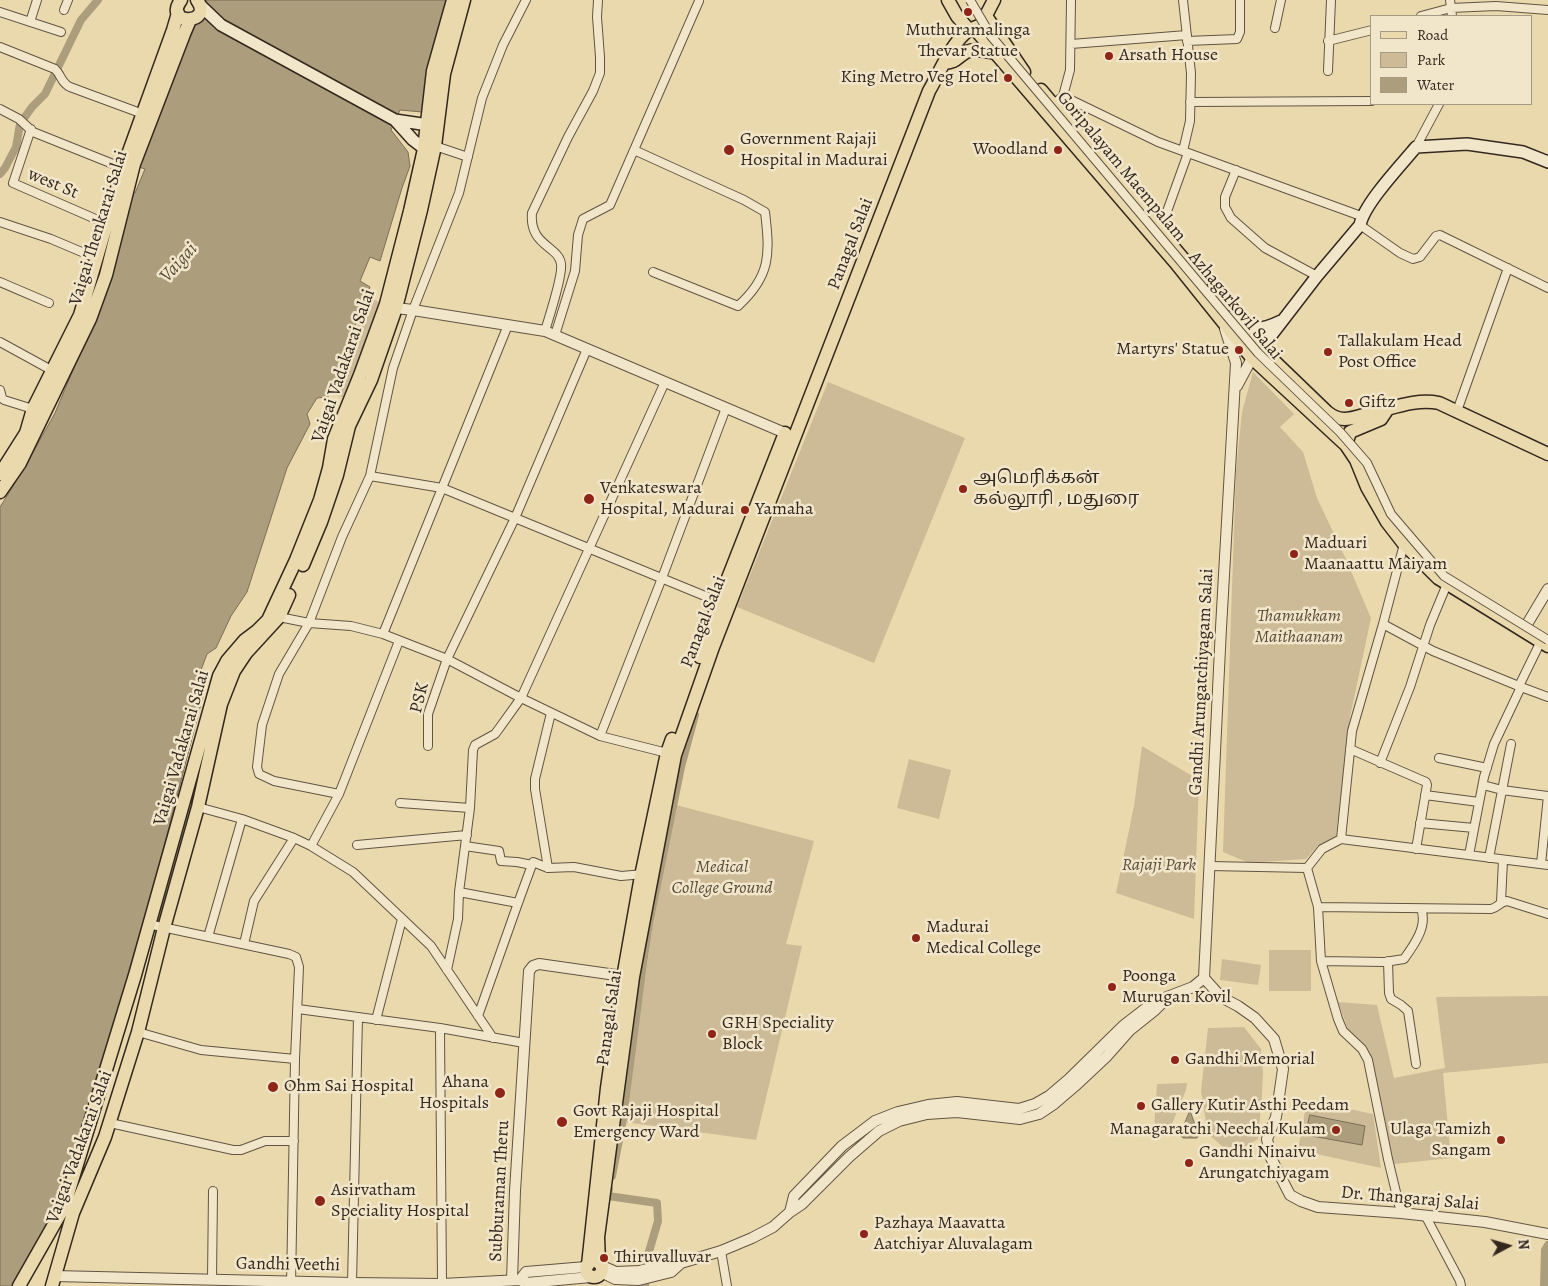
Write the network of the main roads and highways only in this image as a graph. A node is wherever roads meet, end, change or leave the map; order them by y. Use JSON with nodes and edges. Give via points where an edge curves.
{"nodes":[{"id":1,"x":453,"y":0,"type":"edge"},
{"id":2,"x":464,"y":0,"type":"edge"},
{"id":3,"x":948,"y":0,"type":"edge"},
{"id":4,"x":984,"y":0,"type":"edge"},
{"id":5,"x":994,"y":0,"type":"edge"},
{"id":6,"x":199,"y":2,"type":"edge"},
{"id":7,"x":178,"y":4,"type":"edge"},
{"id":8,"x":986,"y":16,"type":"junction"},
{"id":9,"x":192,"y":19,"type":"junction"},
{"id":10,"x":221,"y":25,"type":"junction"},
{"id":11,"x":972,"y":30,"type":"junction"},
{"id":12,"x":995,"y":54,"type":"junction"},
{"id":13,"x":944,"y":63,"type":"junction"},
{"id":14,"x":395,"y":120,"type":"junction"},
{"id":15,"x":429,"y":125,"type":"junction"},
{"id":16,"x":431,"y":150,"type":"junction"},
{"id":17,"x":1548,"y":162,"type":"edge"},
{"id":18,"x":391,"y":306,"type":"junction"},
{"id":19,"x":1224,"y":316,"type":"junction"},
{"id":20,"x":1283,"y":320,"type":"junction"},
{"id":21,"x":1256,"y":354,"type":"junction"},
{"id":22,"x":1387,"y":410,"type":"junction"},
{"id":23,"x":785,"y":433,"type":"road end"},
{"id":24,"x":1346,"y":445,"type":"junction"},
{"id":25,"x":1548,"y":454,"type":"edge"},
{"id":26,"x":0,"y":474,"type":"edge"},
{"id":27,"x":0,"y":492,"type":"edge"},
{"id":28,"x":724,"y":603,"type":"junction"},
{"id":29,"x":1546,"y":642,"type":"edge"},
{"id":30,"x":596,"y":1271,"type":"edge"},
{"id":31,"x":53,"y":1281,"type":"edge"},
{"id":32,"x":19,"y":1286,"type":"edge"}],
"edges":[{"from":1,"to":15,"type":"main road","name":"Vaigai Vadakarai Salai","via":[[433,71]]},
{"from":2,"to":15,"type":"main road","name":"Vaigai Vadakarai Salai"},
{"from":3,"to":11,"type":"main road","name":"Azhagarkovil Salai","via":[[957,16]]},
{"from":4,"to":8,"type":"main road"},
{"from":5,"to":8,"type":"main road","name":"Panagal Salai"},
{"from":6,"to":9,"type":"main road","name":"Vaigai Thenkarai Salai","via":[[199,13]]},
{"from":6,"to":10,"type":"main road"},
{"from":7,"to":9,"type":"main road","via":[[183,19]]},
{"from":7,"to":26,"type":"main road","name":"Vaigai Thenkarai Salai","via":[[174,30],[123,168],[80,315],[34,409],[26,433]]},
{"from":8,"to":11,"type":"main road","name":"Panagal Salai","via":[[981,25]]},
{"from":8,"to":19,"type":"main road","name":"Azhagarkovil Salai","via":[[1023,70],[1058,100]]},
{"from":9,"to":10,"type":"main road"},
{"from":9,"to":27,"type":"main road","name":"Vaigai Thenkarai Salai","via":[[134,164],[106,275],[90,319],[20,463]]},
{"from":10,"to":14,"type":"main road"},
{"from":11,"to":12,"type":"main road","name":"Azhagarkovil Salai"},
{"from":11,"to":13,"type":"main road","name":"Panagal Salai","via":[[961,36]]},
{"from":12,"to":13,"type":"main road","via":[[982,50],[968,51],[953,62]]},
{"from":12,"to":19,"type":"main road","name":"Azhagarkovil Salai"},
{"from":13,"to":28,"type":"main road","name":"Panagal Salai","via":[[929,91]]},
{"from":14,"to":15,"type":"main road"},
{"from":14,"to":16,"type":"main road","via":[[413,140]]},
{"from":15,"to":16,"type":"main road","name":"Vaigai Vadakarai Salai"},
{"from":16,"to":18,"type":"main road","name":"Vaigai Vadakarai Salai","via":[[421,210]]},
{"from":17,"to":20,"type":"main road","via":[[1524,152],[1467,144],[1416,147],[1389,178]]},
{"from":18,"to":31,"type":"main road","name":"Vaigai Vadakarai Salai","via":[[371,380],[349,426],[321,522],[279,618],[246,653],[234,671],[221,704],[198,807],[138,1032],[105,1137],[73,1213]]},
{"from":18,"to":32,"type":"main road","name":"Vaigai Vadakarai Salai","via":[[334,439],[320,500],[296,560],[268,620],[245,640],[219,676],[133,984],[64,1206]]},
{"from":19,"to":20,"type":"main road","via":[[1250,329],[1268,327]]},
{"from":19,"to":21,"type":"main road","name":"Azhagarkovil Salai"},
{"from":20,"to":21,"type":"main road"},
{"from":21,"to":22,"type":"main road","name":"Azhagarkovil Salai","via":[[1336,418]]},
{"from":21,"to":24,"type":"main road","name":"Azhagarkovil Salai"},
{"from":22,"to":24,"type":"main road","via":[[1381,419],[1350,432]]},
{"from":22,"to":25,"type":"main road","via":[[1417,402],[1439,403]]},
{"from":23,"to":28,"type":"main road","name":"Panagal Salai"},
{"from":24,"to":29,"type":"main road","name":"Azhagarkovil Salai","via":[[1387,522],[1438,578]]},
{"from":28,"to":30,"type":"main road","name":"Panagal Salai","via":[[713,647],[671,754],[628,976]]}]}
